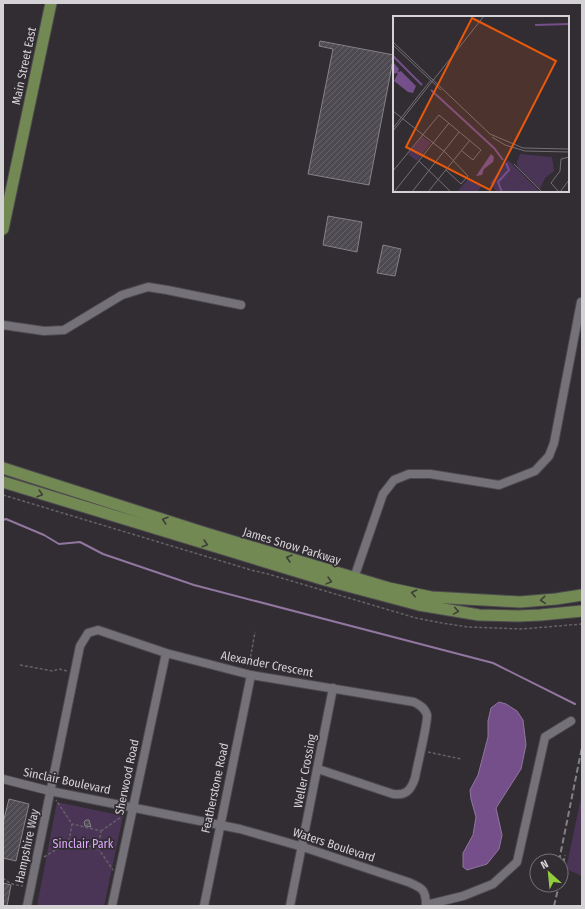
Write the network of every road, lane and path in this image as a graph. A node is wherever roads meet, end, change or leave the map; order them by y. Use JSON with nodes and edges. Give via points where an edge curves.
{"nodes":[{"id":1,"x":51,"y":3,"type":"edge"},
{"id":2,"x":3,"y":229,"type":"edge"},
{"id":3,"x":581,"y":302,"type":"edge"},
{"id":4,"x":242,"y":305,"type":"dead end"},
{"id":5,"x":3,"y":325,"type":"edge"},
{"id":6,"x":3,"y":468,"type":"edge"},
{"id":7,"x":3,"y":482,"type":"edge"},
{"id":8,"x":354,"y":578,"type":"junction"},
{"id":9,"x":582,"y":595,"type":"edge"},
{"id":10,"x":582,"y":611,"type":"edge"},
{"id":11,"x":255,"y":632,"type":"dead end"},
{"id":12,"x":166,"y":653,"type":"junction"},
{"id":13,"x":20,"y":665,"type":"dead end"},
{"id":14,"x":75,"y":672,"type":"junction"},
{"id":15,"x":251,"y":675,"type":"junction"},
{"id":16,"x":333,"y":688,"type":"junction"},
{"id":17,"x":570,"y":721,"type":"dead end"},
{"id":18,"x":420,"y":751,"type":"junction"},
{"id":19,"x":461,"y":759,"type":"dead end"},
{"id":20,"x":318,"y":769,"type":"junction"},
{"id":21,"x":3,"y":779,"type":"edge"},
{"id":22,"x":50,"y":790,"type":"junction"},
{"id":23,"x":134,"y":807,"type":"junction"},
{"id":24,"x":72,"y":824,"type":"junction"},
{"id":25,"x":220,"y":824,"type":"junction"},
{"id":26,"x":101,"y":831,"type":"junction"},
{"id":27,"x":69,"y":842,"type":"junction"},
{"id":28,"x":303,"y":846,"type":"junction"},
{"id":29,"x":98,"y":848,"type":"junction"},
{"id":30,"x":36,"y":863,"type":"junction"},
{"id":31,"x":3,"y":878,"type":"edge"},
{"id":32,"x":118,"y":878,"type":"junction"},
{"id":33,"x":31,"y":888,"type":"junction"},
{"id":34,"x":426,"y":905,"type":"edge"},
{"id":35,"x":27,"y":906,"type":"edge"},
{"id":36,"x":112,"y":906,"type":"edge"},
{"id":37,"x":204,"y":906,"type":"edge"},
{"id":38,"x":290,"y":906,"type":"edge"}],
"edges":[{"from":1,"to":2,"type":"main road","name":"Main Street East"},
{"from":3,"to":8,"type":"street","via":[[554,443],[549,456],[535,471],[500,485],[430,474],[409,474],[394,480],[383,494]]},
{"from":4,"to":5,"type":"street","via":[[148,287],[122,295],[64,330],[44,331]]},
{"from":8,"to":6,"type":"main road","name":"James Snow Parkway","one_way":true},
{"from":7,"to":10,"type":"main road","name":"James Snow Parkway","one_way":true,"via":[[324,580],[419,605],[479,615],[518,616]]},
{"from":9,"to":8,"type":"main road","name":"James Snow Parkway","one_way":true,"via":[[520,602],[431,597]]},
{"from":11,"to":15,"type":"path","via":[[250,660]]},
{"from":12,"to":14,"type":"street","name":"Alexander Crescent","via":[[98,630],[88,633],[80,646]]},
{"from":12,"to":15,"type":"street","name":"Alexander Crescent"},
{"from":12,"to":23,"type":"street","name":"Sherwood Road"},
{"from":13,"to":14,"type":"path"},
{"from":14,"to":22,"type":"street","name":"Alexander Crescent"},
{"from":15,"to":16,"type":"street","name":"Alexander Crescent"},
{"from":15,"to":25,"type":"street","name":"Featherstone Road"},
{"from":16,"to":18,"type":"street","name":"Alexander Crescent","via":[[414,702],[421,706],[427,718]]},
{"from":16,"to":20,"type":"street","name":"Weller Crossing"},
{"from":17,"to":34,"type":"street","via":[[545,736],[517,862],[493,884],[463,896]]},
{"from":18,"to":19,"type":"path"},
{"from":18,"to":20,"type":"street","name":"Alexander Crescent","via":[[413,784],[410,790],[403,794],[393,794]]},
{"from":20,"to":28,"type":"street","name":"Weller Crossing"},
{"from":21,"to":22,"type":"street","name":"Sinclair Boulevard"},
{"from":22,"to":23,"type":"street","name":"Sinclair Boulevard"},
{"from":22,"to":24,"type":"path"},
{"from":22,"to":30,"type":"street","name":"Hampshire Way"},
{"from":23,"to":25,"type":"street","name":"Sinclair Boulevard"},
{"from":23,"to":26,"type":"path"},
{"from":23,"to":32,"type":"street","name":"Sherwood Road"},
{"from":24,"to":26,"type":"path"},
{"from":24,"to":27,"type":"path"},
{"from":25,"to":28,"type":"street","name":"Waters Boulevard"},
{"from":25,"to":37,"type":"street","name":"Featherstone Road"},
{"from":26,"to":29,"type":"path"},
{"from":27,"to":29,"type":"path"},
{"from":27,"to":30,"type":"path"},
{"from":28,"to":34,"type":"street","name":"Waters Boulevard","via":[[422,888],[426,896]]},
{"from":28,"to":38,"type":"street","name":"Weller Crossing"},
{"from":29,"to":32,"type":"path"},
{"from":30,"to":33,"type":"street","name":"Hampshire Way"},
{"from":31,"to":33,"type":"path","via":[[7,882]]},
{"from":32,"to":36,"type":"street","name":"Sherwood Road"},
{"from":33,"to":35,"type":"street","name":"Hampshire Way"}]}
